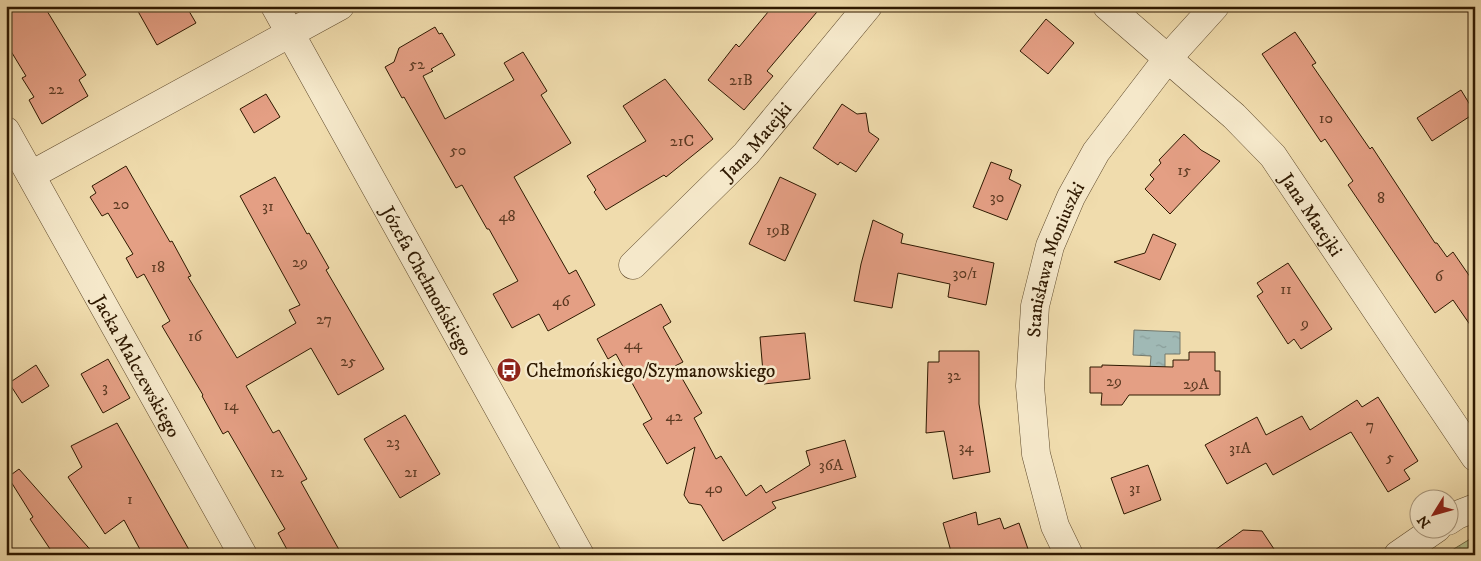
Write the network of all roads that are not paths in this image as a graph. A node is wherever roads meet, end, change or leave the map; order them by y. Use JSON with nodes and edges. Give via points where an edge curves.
{"nodes":[{"id":1,"x":275,"y":6,"type":"edge"},
{"id":2,"x":340,"y":6,"type":"edge"},
{"id":3,"x":868,"y":6,"type":"edge"},
{"id":4,"x":1107,"y":6,"type":"edge"},
{"id":5,"x":1215,"y":6,"type":"edge"},
{"id":6,"x":290,"y":34,"type":"junction"},
{"id":7,"x":1168,"y":58,"type":"junction"},
{"id":8,"x":6,"y":131,"type":"edge"},
{"id":9,"x":31,"y":175,"type":"junction"},
{"id":10,"x":633,"y":266,"type":"dead end"},
{"id":11,"x":1475,"y":457,"type":"edge"},
{"id":12,"x":1475,"y":508,"type":"edge"},
{"id":13,"x":1458,"y":515,"type":"edge"},
{"id":14,"x":1423,"y":538,"type":"edge"},
{"id":15,"x":243,"y":555,"type":"edge"},
{"id":16,"x":580,"y":555,"type":"edge"},
{"id":17,"x":1069,"y":555,"type":"edge"},
{"id":18,"x":1398,"y":555,"type":"edge"}],
"edges":[{"from":1,"to":6,"type":"street","name":"Józefa Chełmońskiego"},
{"from":2,"to":6,"type":"street"},
{"from":3,"to":10,"type":"street","name":"Jana Matejki","via":[[746,154]]},
{"from":4,"to":7,"type":"street","name":"Jana Matejki"},
{"from":5,"to":7,"type":"street","name":"Stanisława Moniuszki"},
{"from":6,"to":9,"type":"street"},
{"from":6,"to":16,"type":"street","name":"Józefa Chełmońskiego"},
{"from":7,"to":11,"type":"street","name":"Jana Matejki","via":[[1234,116],[1273,156]]},
{"from":7,"to":17,"type":"street","name":"Stanisława Moniuszki","via":[[1096,152],[1071,197],[1050,246],[1035,306],[1030,386],[1036,454],[1055,526]]},
{"from":8,"to":9,"type":"street","name":"Jacka Malczewskiego"},
{"from":9,"to":15,"type":"street","name":"Jacka Malczewskiego"},
{"from":12,"to":13,"type":"street"},
{"from":14,"to":18,"type":"street"}]}
